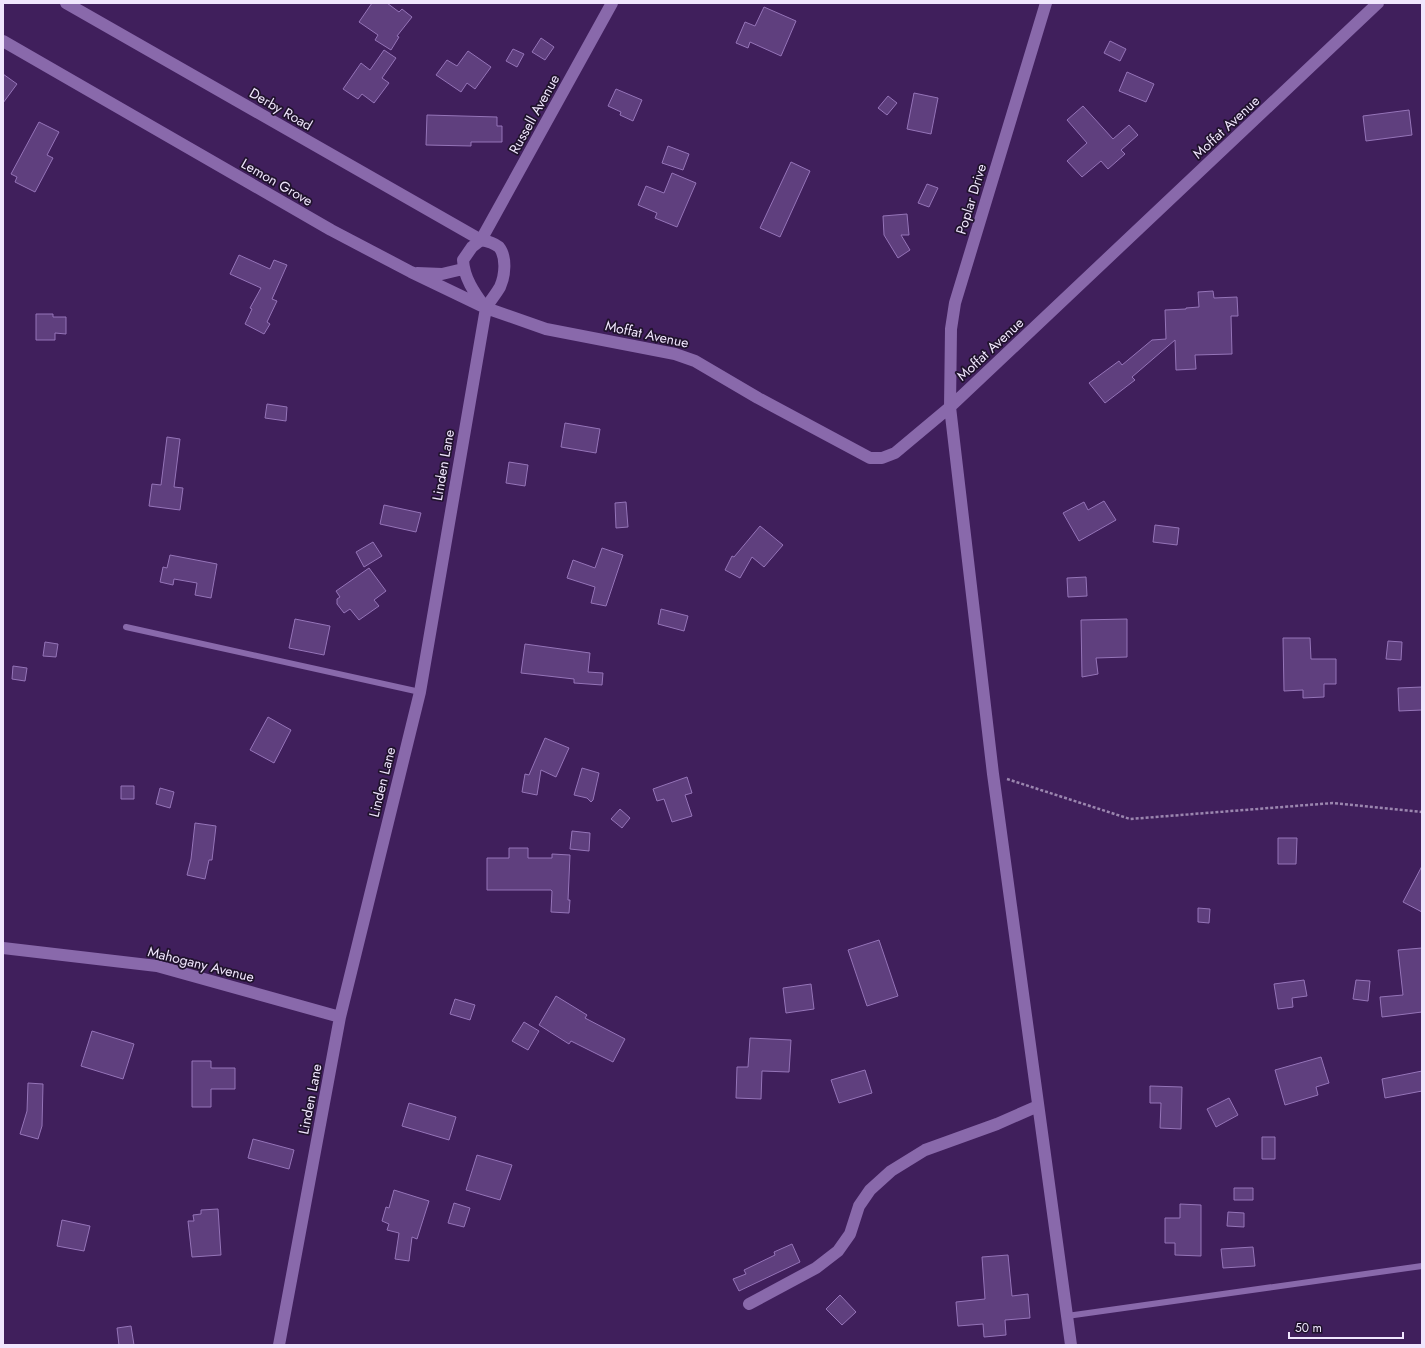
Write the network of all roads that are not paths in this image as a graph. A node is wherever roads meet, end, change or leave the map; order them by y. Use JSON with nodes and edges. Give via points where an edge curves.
{"nodes":[{"id":1,"x":66,"y":3,"type":"edge"},
{"id":2,"x":612,"y":3,"type":"edge"},
{"id":3,"x":1046,"y":3,"type":"edge"},
{"id":4,"x":1378,"y":3,"type":"edge"},
{"id":5,"x":3,"y":41,"type":"edge"},
{"id":6,"x":481,"y":240,"type":"junction"},
{"id":7,"x":463,"y":270,"type":"junction"},
{"id":8,"x":411,"y":272,"type":"junction"},
{"id":9,"x":486,"y":308,"type":"junction"},
{"id":10,"x":546,"y":329,"type":"joint"},
{"id":11,"x":950,"y":407,"type":"junction"},
{"id":12,"x":126,"y":627,"type":"dead end"},
{"id":13,"x":420,"y":692,"type":"junction"},
{"id":14,"x":3,"y":948,"type":"edge"},
{"id":15,"x":340,"y":1017,"type":"junction"},
{"id":16,"x":1038,"y":1106,"type":"junction"},
{"id":17,"x":1422,"y":1266,"type":"edge"},
{"id":18,"x":749,"y":1304,"type":"dead end"},
{"id":19,"x":1067,"y":1316,"type":"junction"},
{"id":20,"x":280,"y":1345,"type":"edge"},
{"id":21,"x":1070,"y":1345,"type":"edge"}],
"edges":[{"from":1,"to":6,"type":"street","name":"Derby Road"},
{"from":2,"to":6,"type":"street","name":"Russell Avenue"},
{"from":3,"to":11,"type":"street","name":"Poplar Drive","via":[[954,303],[950,329]]},
{"from":4,"to":11,"type":"street","name":"Moffat Avenue"},
{"from":5,"to":8,"type":"street","name":"Lemon Grove","via":[[331,230]]},
{"from":6,"to":7,"type":"street","name":"Russell Avenue","via":[[472,247],[463,260]]},
{"from":6,"to":9,"type":"street","name":"Linden Lane","via":[[498,247],[504,263],[500,286]]},
{"from":7,"to":8,"type":"street","via":[[442,274]]},
{"from":7,"to":9,"type":"street"},
{"from":8,"to":9,"type":"street","name":"Lemon Grove"},
{"from":9,"to":10,"type":"street","name":"Lemon Grove"},
{"from":9,"to":13,"type":"street","name":"Linden Lane"},
{"from":10,"to":11,"type":"street","name":"Moffat Avenue","via":[[675,354],[695,361],[870,458],[882,458],[895,453]]},
{"from":11,"to":16,"type":"street","name":"Poplar Drive","via":[[993,774]]},
{"from":12,"to":13,"type":"lane"},
{"from":13,"to":15,"type":"street","name":"Linden Lane"},
{"from":14,"to":15,"type":"street","name":"Mahogany Avenue","via":[[157,966]]},
{"from":15,"to":20,"type":"street","name":"Linden Lane"},
{"from":16,"to":18,"type":"street","via":[[925,1150],[891,1171],[870,1190],[859,1206],[850,1234],[838,1251],[816,1268]]},
{"from":16,"to":19,"type":"street","name":"Poplar Drive"},
{"from":17,"to":19,"type":"lane"},
{"from":19,"to":21,"type":"street","name":"Poplar Drive"}]}
